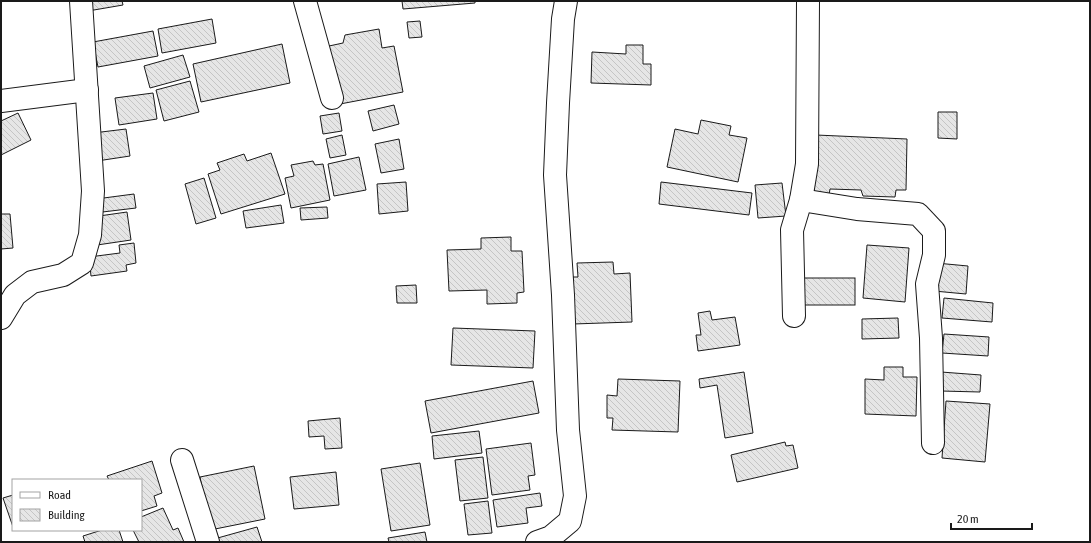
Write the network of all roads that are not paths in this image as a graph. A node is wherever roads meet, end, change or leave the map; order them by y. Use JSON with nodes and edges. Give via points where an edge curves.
{"nodes":[{"id":1,"x":81,"y":1,"type":"edge"},
{"id":2,"x":305,"y":1,"type":"edge"},
{"id":3,"x":566,"y":1,"type":"edge"},
{"id":4,"x":808,"y":1,"type":"edge"},
{"id":5,"x":87,"y":90,"type":"junction"},
{"id":6,"x":332,"y":98,"type":"dead end"},
{"id":7,"x":1,"y":101,"type":"edge"},
{"id":8,"x":801,"y":200,"type":"junction"},
{"id":9,"x":794,"y":316,"type":"dead end"},
{"id":10,"x":1,"y":318,"type":"edge"},
{"id":11,"x":933,"y":443,"type":"dead end"},
{"id":12,"x":182,"y":460,"type":"dead end"},
{"id":13,"x":208,"y":542,"type":"edge"},
{"id":14,"x":537,"y":542,"type":"edge"}],
"edges":[{"from":1,"to":5,"type":"street"},
{"from":2,"to":6,"type":"street"},
{"from":3,"to":14,"type":"street","via":[[555,175],[568,430],[575,496],[570,521],[551,537]]},
{"from":4,"to":8,"type":"street","via":[[807,164]]},
{"from":5,"to":7,"type":"street"},
{"from":5,"to":10,"type":"street","via":[[93,192],[90,235],[82,263],[62,275],[32,282],[15,295]]},
{"from":8,"to":9,"type":"street","via":[[792,230]]},
{"from":8,"to":11,"type":"street","via":[[857,209],[918,214],[934,231],[934,255],[927,284]]},
{"from":12,"to":13,"type":"street"}]}
